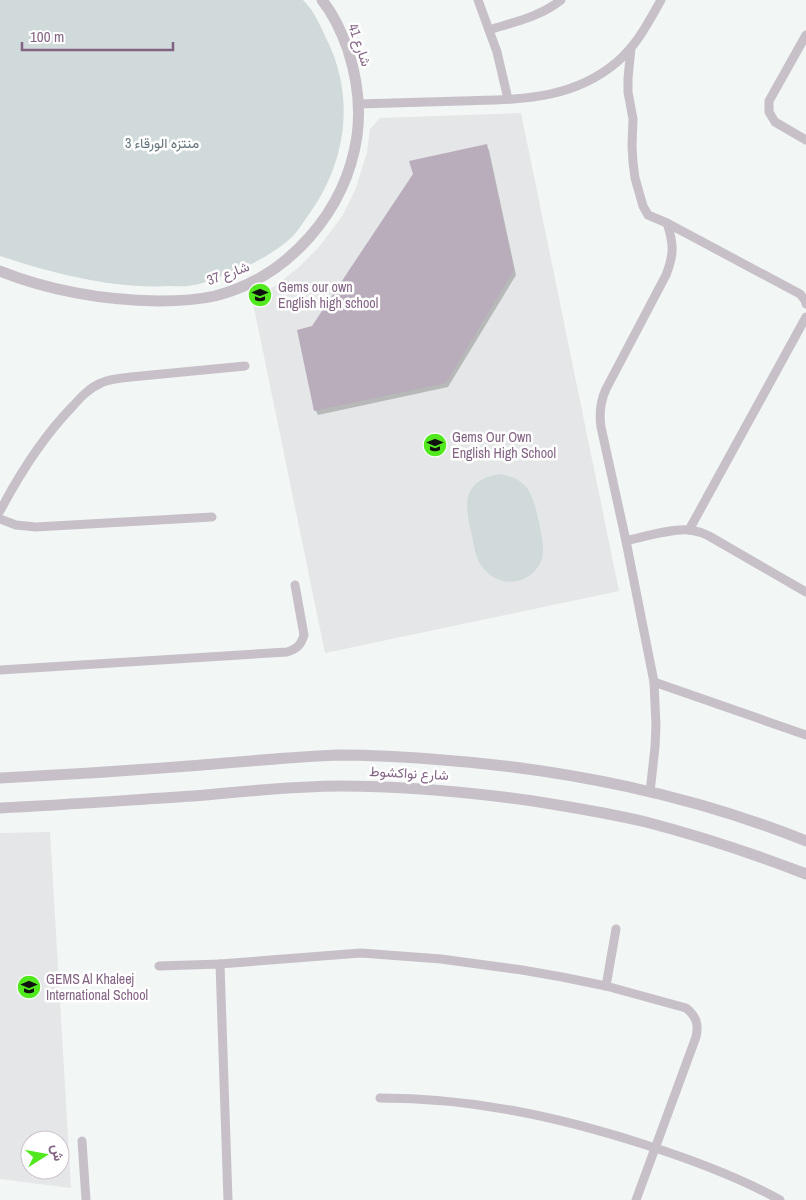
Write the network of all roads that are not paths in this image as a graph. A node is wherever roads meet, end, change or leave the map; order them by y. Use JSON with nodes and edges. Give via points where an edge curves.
{"nodes":[{"id":1,"x":322,"y":0,"type":"edge"},
{"id":2,"x":478,"y":0,"type":"edge"},
{"id":3,"x":561,"y":0,"type":"edge"},
{"id":4,"x":661,"y":0,"type":"edge"},
{"id":5,"x":489,"y":30,"type":"junction"},
{"id":6,"x":806,"y":35,"type":"edge"},
{"id":7,"x":631,"y":48,"type":"junction"},
{"id":8,"x":508,"y":99,"type":"junction"},
{"id":9,"x":358,"y":104,"type":"junction"},
{"id":10,"x":806,"y":140,"type":"edge"},
{"id":11,"x":667,"y":223,"type":"junction"},
{"id":12,"x":0,"y":271,"type":"edge"},
{"id":13,"x":806,"y":304,"type":"edge"},
{"id":14,"x":806,"y":318,"type":"edge"},
{"id":15,"x":245,"y":366,"type":"dead end"},
{"id":16,"x":0,"y":511,"type":"edge"},
{"id":17,"x":212,"y":516,"type":"dead end"},
{"id":18,"x":0,"y":519,"type":"edge"},
{"id":19,"x":689,"y":530,"type":"junction"},
{"id":20,"x":626,"y":541,"type":"junction"},
{"id":21,"x":295,"y":585,"type":"dead end"},
{"id":22,"x":806,"y":592,"type":"edge"},
{"id":23,"x":0,"y":670,"type":"edge"},
{"id":24,"x":654,"y":682,"type":"junction"},
{"id":25,"x":806,"y":735,"type":"edge"},
{"id":26,"x":52,"y":775,"type":"junction"},
{"id":27,"x":0,"y":778,"type":"edge"},
{"id":28,"x":0,"y":785,"type":"edge"},
{"id":29,"x":650,"y":792,"type":"junction"},
{"id":30,"x":0,"y":808,"type":"edge"},
{"id":31,"x":806,"y":841,"type":"edge"},
{"id":32,"x":806,"y":874,"type":"edge"},
{"id":33,"x":616,"y":929,"type":"dead end"},
{"id":34,"x":220,"y":964,"type":"junction"},
{"id":35,"x":158,"y":966,"type":"dead end"},
{"id":36,"x":606,"y":986,"type":"junction"},
{"id":37,"x":380,"y":1098,"type":"dead end"},
{"id":38,"x":82,"y":1141,"type":"dead end"},
{"id":39,"x":655,"y":1148,"type":"junction"},
{"id":40,"x":86,"y":1200,"type":"edge"},
{"id":41,"x":228,"y":1200,"type":"edge"},
{"id":42,"x":636,"y":1200,"type":"edge"},
{"id":43,"x":780,"y":1200,"type":"edge"}],
"edges":[{"from":1,"to":9,"type":"street","name":"شارع 41","via":[[337,23],[352,62]]},
{"from":2,"to":5,"type":"street"},
{"from":3,"to":5,"type":"street","via":[[543,12]]},
{"from":4,"to":7,"type":"street"},
{"from":5,"to":8,"type":"street"},
{"from":6,"to":10,"type":"street","via":[[770,101],[769,112],[775,122]]},
{"from":7,"to":8,"type":"street","via":[[603,73],[569,90]]},
{"from":7,"to":11,"type":"street","via":[[628,92],[636,178],[648,215]]},
{"from":8,"to":9,"type":"street"},
{"from":9,"to":12,"type":"street","name":"شارع 37","via":[[352,159],[335,202],[300,247],[252,282],[215,296],[140,301],[54,289]]},
{"from":11,"to":13,"type":"street","via":[[800,294]]},
{"from":11,"to":20,"type":"street","via":[[673,250],[671,263],[606,389],[600,407],[601,427]]},
{"from":14,"to":19,"type":"street"},
{"from":15,"to":16,"type":"street","via":[[115,378],[86,391],[27,463]]},
{"from":17,"to":18,"type":"street","via":[[36,527]]},
{"from":19,"to":20,"type":"street"},
{"from":19,"to":22,"type":"street","via":[[709,536]]},
{"from":20,"to":24,"type":"street"},
{"from":21,"to":23,"type":"street","via":[[304,635],[298,646],[287,652]]},
{"from":24,"to":25,"type":"street"},
{"from":24,"to":29,"type":"street","via":[[656,725]]},
{"from":26,"to":27,"type":"street","name":"شارع نواكشوط"},
{"from":26,"to":28,"type":"street","via":[[35,781]]},
{"from":26,"to":29,"type":"street","name":"شارع نواكشوط","via":[[267,759],[389,756],[526,769]]},
{"from":29,"to":31,"type":"street","name":"شارع نواكشوط","via":[[744,818]]},
{"from":30,"to":32,"type":"street","name":"شارع نواكشوط","via":[[338,786],[467,792],[578,808],[645,822],[736,848]]},
{"from":33,"to":36,"type":"street"},
{"from":34,"to":35,"type":"street"},
{"from":34,"to":36,"type":"street","via":[[361,953],[401,955],[530,971]]},
{"from":34,"to":41,"type":"street"},
{"from":36,"to":39,"type":"street","via":[[686,1008],[695,1017],[698,1030]]},
{"from":37,"to":39,"type":"street","via":[[436,1099],[493,1106],[575,1124]]},
{"from":38,"to":40,"type":"street"},
{"from":39,"to":42,"type":"street"},
{"from":39,"to":43,"type":"street","via":[[712,1168]]}]}
